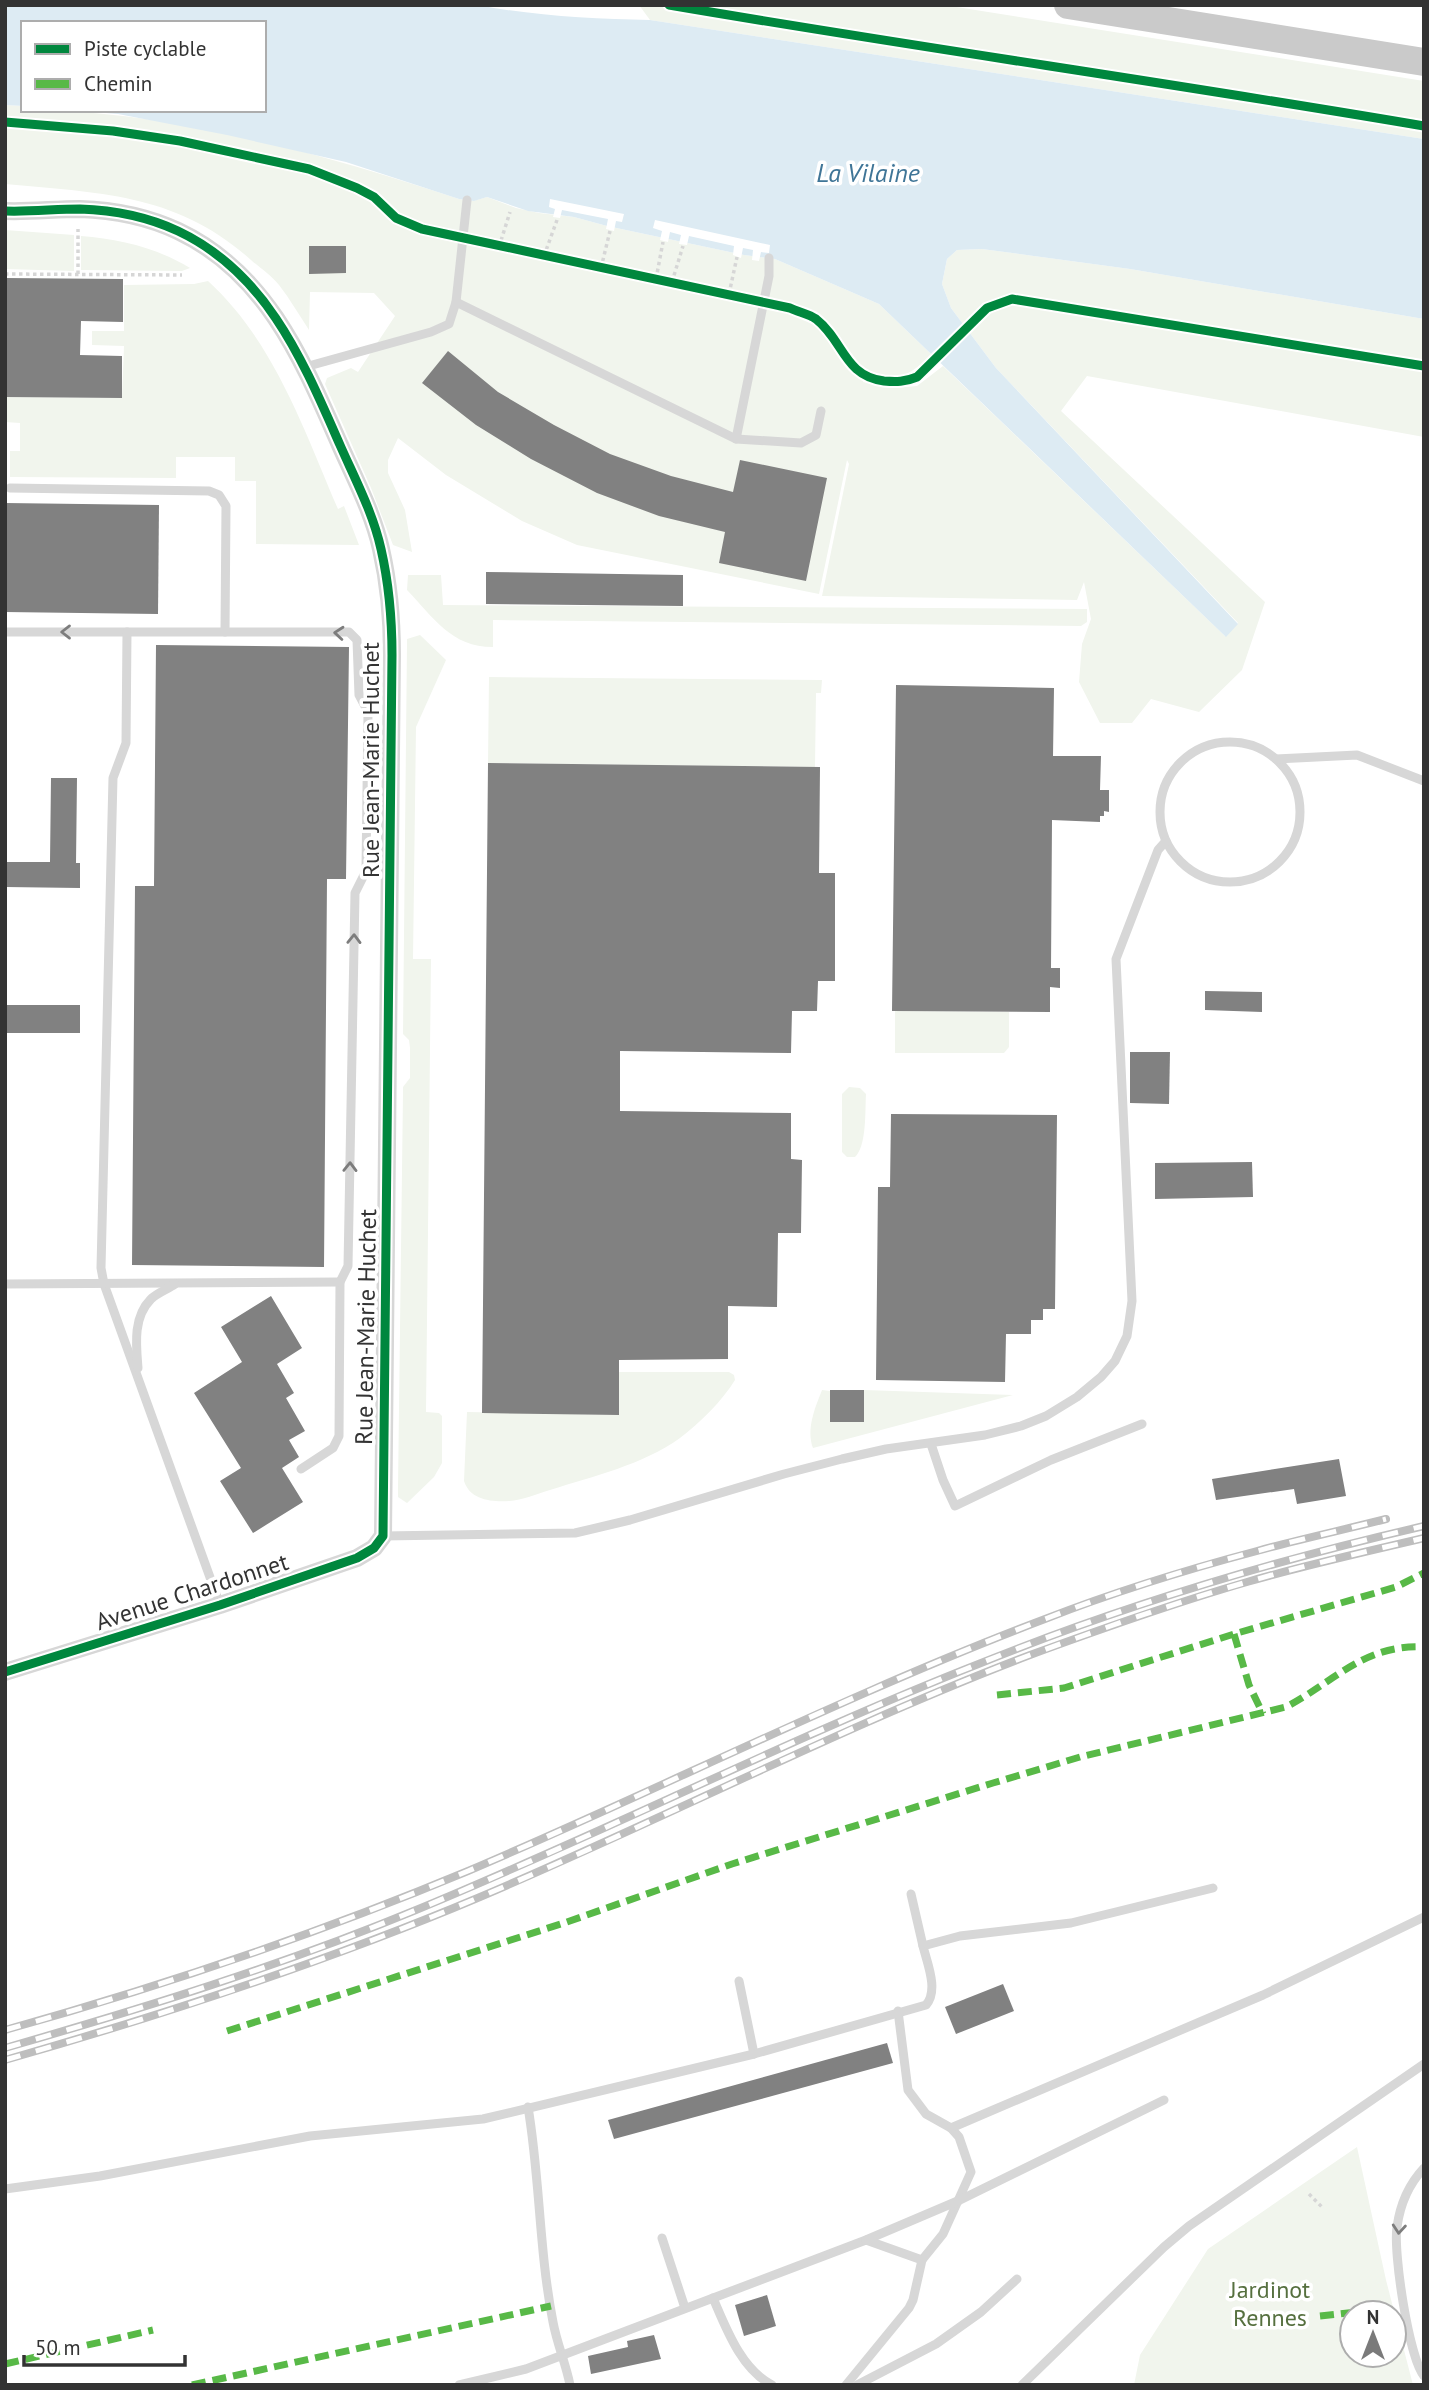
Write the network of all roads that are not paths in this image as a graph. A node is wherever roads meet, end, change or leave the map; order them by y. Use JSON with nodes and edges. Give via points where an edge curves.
{"nodes":[{"id":1,"x":1068,"y":5,"type":"edge"},
{"id":2,"x":1424,"y":62,"type":"edge"},
{"id":3,"x":467,"y":200,"type":"dead end"},
{"id":4,"x":5,"y":211,"type":"edge"},
{"id":5,"x":769,"y":258,"type":"dead end"},
{"id":6,"x":456,"y":302,"type":"junction"},
{"id":7,"x":305,"y":367,"type":"junction"},
{"id":8,"x":821,"y":411,"type":"dead end"},
{"id":9,"x":736,"y":439,"type":"junction"},
{"id":10,"x":10,"y":488,"type":"dead end"},
{"id":11,"x":5,"y":632,"type":"edge"},
{"id":12,"x":127,"y":632,"type":"junction"},
{"id":13,"x":225,"y":632,"type":"junction"},
{"id":14,"x":1276,"y":758,"type":"junction"},
{"id":15,"x":1424,"y":781,"type":"edge"},
{"id":16,"x":1166,"y":841,"type":"junction"},
{"id":17,"x":340,"y":1282,"type":"junction"},
{"id":18,"x":5,"y":1284,"type":"edge"},
{"id":19,"x":104,"y":1284,"type":"junction"},
{"id":20,"x":176,"y":1284,"type":"junction"},
{"id":21,"x":139,"y":1380,"type":"junction"},
{"id":22,"x":1142,"y":1423,"type":"dead end"},
{"id":23,"x":931,"y":1444,"type":"junction"},
{"id":24,"x":301,"y":1469,"type":"dead end"},
{"id":25,"x":383,"y":1536,"type":"junction"},
{"id":26,"x":220,"y":1605,"type":"junction"},
{"id":27,"x":5,"y":1672,"type":"edge"},
{"id":28,"x":1213,"y":1888,"type":"dead end"},
{"id":29,"x":911,"y":1894,"type":"dead end"},
{"id":30,"x":1424,"y":1917,"type":"edge"},
{"id":31,"x":923,"y":1946,"type":"junction"},
{"id":32,"x":739,"y":1981,"type":"dead end"},
{"id":33,"x":898,"y":2011,"type":"junction"},
{"id":34,"x":754,"y":2054,"type":"junction"},
{"id":35,"x":1424,"y":2063,"type":"edge"},
{"id":36,"x":1164,"y":2100,"type":"dead end"},
{"id":37,"x":528,"y":2107,"type":"junction"},
{"id":38,"x":951,"y":2128,"type":"junction"},
{"id":39,"x":1424,"y":2168,"type":"edge"},
{"id":40,"x":5,"y":2189,"type":"edge"},
{"id":41,"x":960,"y":2200,"type":"junction"},
{"id":42,"x":662,"y":2238,"type":"dead end"},
{"id":43,"x":866,"y":2240,"type":"junction"},
{"id":44,"x":922,"y":2260,"type":"junction"},
{"id":45,"x":1017,"y":2278,"type":"dead end"},
{"id":46,"x":713,"y":2298,"type":"junction"},
{"id":47,"x":685,"y":2308,"type":"junction"},
{"id":48,"x":563,"y":2355,"type":"junction"},
{"id":49,"x":1424,"y":2376,"type":"edge"},
{"id":50,"x":459,"y":2385,"type":"edge"},
{"id":51,"x":570,"y":2385,"type":"edge"},
{"id":52,"x":772,"y":2385,"type":"edge"},
{"id":53,"x":846,"y":2385,"type":"edge"},
{"id":54,"x":857,"y":2385,"type":"edge"},
{"id":55,"x":1022,"y":2385,"type":"edge"}],
"edges":[{"from":1,"to":2,"type":"main road"},
{"from":3,"to":6,"type":"lane"},
{"from":4,"to":7,"type":"street","name":"Rue Jean-Marie Huchet","via":[[118,213],[159,223],[192,239],[249,282],[276,316]]},
{"from":5,"to":9,"type":"lane"},
{"from":6,"to":7,"type":"lane","via":[[449,324],[431,332]]},
{"from":6,"to":9,"type":"lane"},
{"from":7,"to":25,"type":"street","name":"Rue Jean-Marie Huchet","via":[[374,525],[390,606]]},
{"from":8,"to":9,"type":"lane","via":[[816,435],[802,443]]},
{"from":10,"to":13,"type":"lane","via":[[209,491],[219,495],[226,506]]},
{"from":12,"to":11,"type":"lane","one_way":true},
{"from":12,"to":13,"type":"lane"},
{"from":12,"to":19,"type":"lane","via":[[126,743],[113,778]]},
{"from":17,"to":13,"type":"lane","one_way":true,"via":[[348,1266],[355,893],[366,871],[368,712],[359,695],[357,640],[349,632]]},
{"from":14,"to":15,"type":"lane","via":[[1357,755]]},
{"from":14,"to":16,"type":"lane","via":[[1237,742],[1194,752],[1175,768],[1163,793],[1160,818]]},
{"from":14,"to":16,"type":"lane","via":[[1287,771],[1301,808],[1298,832],[1287,855],[1269,872],[1223,882],[1196,874],[1177,859]]},
{"from":16,"to":23,"type":"lane","via":[[1158,850],[1116,959],[1132,1301],[1127,1336],[1101,1377],[1046,1416],[1021,1426]]},
{"from":17,"to":20,"type":"lane"},
{"from":17,"to":24,"type":"lane","via":[[338,1436],[334,1448]]},
{"from":18,"to":19,"type":"lane"},
{"from":19,"to":20,"type":"lane"},
{"from":19,"to":21,"type":"lane"},
{"from":20,"to":21,"type":"lane","via":[[151,1299],[138,1319]]},
{"from":21,"to":26,"type":"lane"},
{"from":22,"to":23,"type":"lane","via":[[955,1506]]},
{"from":23,"to":25,"type":"lane","via":[[886,1449],[784,1474],[575,1532]]},
{"from":25,"to":26,"type":"street","name":"Avenue Chardonnet","via":[[374,1548],[356,1558]]},
{"from":26,"to":27,"type":"street","name":"Avenue Chardonnet"},
{"from":28,"to":31,"type":"lane","via":[[1071,1923],[960,1936]]},
{"from":29,"to":31,"type":"lane"},
{"from":30,"to":38,"type":"lane","via":[[1263,1994]]},
{"from":31,"to":33,"type":"lane","via":[[931,1999],[926,2005]]},
{"from":32,"to":34,"type":"lane"},
{"from":33,"to":34,"type":"lane"},
{"from":33,"to":38,"type":"lane","via":[[908,2090],[926,2114]]},
{"from":34,"to":37,"type":"lane"},
{"from":35,"to":55,"type":"lane","via":[[1189,2226]]},
{"from":36,"to":41,"type":"lane"},
{"from":37,"to":40,"type":"lane","via":[[483,2119],[310,2136]]},
{"from":37,"to":48,"type":"lane","via":[[545,2271]]},
{"from":38,"to":41,"type":"lane","via":[[959,2137],[971,2172]]},
{"from":39,"to":49,"type":"lane","one_way":true,"via":[[1410,2182],[1397,2228],[1401,2293]]},
{"from":41,"to":43,"type":"lane"},
{"from":41,"to":44,"type":"lane","via":[[943,2234]]},
{"from":42,"to":47,"type":"lane"},
{"from":43,"to":44,"type":"lane"},
{"from":43,"to":46,"type":"lane"},
{"from":44,"to":53,"type":"lane","via":[[909,2308]]},
{"from":45,"to":54,"type":"lane","via":[[981,2312],[936,2344]]},
{"from":46,"to":47,"type":"lane"},
{"from":46,"to":52,"type":"lane","via":[[746,2362]]},
{"from":47,"to":48,"type":"lane"},
{"from":48,"to":50,"type":"lane"},
{"from":48,"to":51,"type":"lane"}]}
